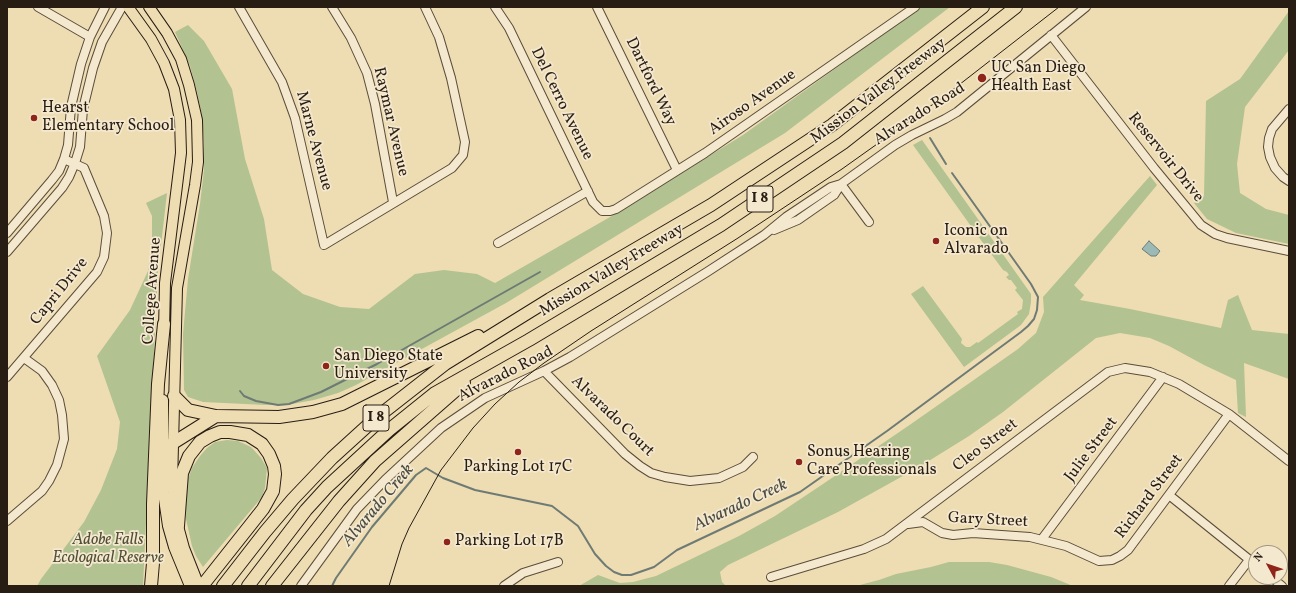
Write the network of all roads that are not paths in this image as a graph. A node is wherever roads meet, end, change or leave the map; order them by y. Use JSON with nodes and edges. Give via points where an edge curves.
{"nodes":[{"id":1,"x":38,"y":7,"type":"edge"},
{"id":2,"x":104,"y":7,"type":"edge"},
{"id":3,"x":122,"y":7,"type":"edge"},
{"id":4,"x":128,"y":7,"type":"edge"},
{"id":5,"x":149,"y":7,"type":"edge"},
{"id":6,"x":239,"y":7,"type":"edge"},
{"id":7,"x":332,"y":7,"type":"edge"},
{"id":8,"x":425,"y":7,"type":"edge"},
{"id":9,"x":495,"y":7,"type":"edge"},
{"id":10,"x":597,"y":7,"type":"edge"},
{"id":11,"x":983,"y":7,"type":"edge"},
{"id":12,"x":1016,"y":7,"type":"edge"},
{"id":13,"x":1086,"y":7,"type":"edge"},
{"id":14,"x":912,"y":8,"type":"edge"},
{"id":15,"x":1051,"y":36,"type":"junction"},
{"id":16,"x":90,"y":37,"type":"junction"},
{"id":17,"x":1289,"y":109,"type":"edge"},
{"id":18,"x":64,"y":160,"type":"junction"},
{"id":19,"x":75,"y":163,"type":"junction"},
{"id":20,"x":677,"y":170,"type":"junction"},
{"id":21,"x":1289,"y":181,"type":"edge"},
{"id":22,"x":841,"y":184,"type":"junction"},
{"id":23,"x":588,"y":191,"type":"junction"},
{"id":24,"x":394,"y":202,"type":"junction"},
{"id":25,"x":602,"y":211,"type":"joint"},
{"id":26,"x":869,"y":222,"type":"dead end"},
{"id":27,"x":7,"y":233,"type":"edge"},
{"id":28,"x":498,"y":243,"type":"dead end"},
{"id":29,"x":1289,"y":251,"type":"edge"},
{"id":30,"x":7,"y":252,"type":"edge"},
{"id":31,"x":550,"y":299,"type":"junction"},
{"id":32,"x":164,"y":324,"type":"junction"},
{"id":33,"x":24,"y":358,"type":"junction"},
{"id":34,"x":486,"y":364,"type":"junction"},
{"id":35,"x":544,"y":372,"type":"junction"},
{"id":36,"x":7,"y":377,"type":"edge"},
{"id":37,"x":1164,"y":377,"type":"junction"},
{"id":38,"x":174,"y":396,"type":"junction"},
{"id":39,"x":1230,"y":414,"type":"junction"},
{"id":40,"x":216,"y":416,"type":"junction"},
{"id":41,"x":173,"y":443,"type":"junction"},
{"id":42,"x":753,"y":457,"type":"dead end"},
{"id":43,"x":162,"y":459,"type":"junction"},
{"id":44,"x":1288,"y":460,"type":"edge"},
{"id":45,"x":1169,"y":495,"type":"junction"},
{"id":46,"x":7,"y":521,"type":"edge"},
{"id":47,"x":178,"y":526,"type":"junction"},
{"id":48,"x":902,"y":527,"type":"junction"},
{"id":49,"x":1042,"y":539,"type":"junction"},
{"id":50,"x":304,"y":545,"type":"junction"},
{"id":51,"x":1074,"y":550,"type":"joint"},
{"id":52,"x":1248,"y":558,"type":"edge"},
{"id":53,"x":558,"y":562,"type":"dead end"},
{"id":54,"x":1248,"y":567,"type":"edge"},
{"id":55,"x":771,"y":577,"type":"dead end"},
{"id":56,"x":190,"y":578,"type":"edge"},
{"id":57,"x":151,"y":586,"type":"edge"},
{"id":58,"x":201,"y":586,"type":"edge"},
{"id":59,"x":223,"y":586,"type":"edge"},
{"id":60,"x":248,"y":586,"type":"edge"},
{"id":61,"x":272,"y":586,"type":"edge"},
{"id":62,"x":278,"y":586,"type":"edge"},
{"id":63,"x":302,"y":586,"type":"edge"},
{"id":64,"x":504,"y":586,"type":"edge"},
{"id":65,"x":1229,"y":586,"type":"edge"}],
"edges":[{"from":1,"to":16,"type":"street"},
{"from":2,"to":16,"type":"street"},
{"from":3,"to":19,"type":"street","via":[[102,42],[93,68],[83,109],[80,147]]},
{"from":4,"to":32,"type":"main road","name":"College Avenue","via":[[151,39],[164,63],[174,89],[180,120],[181,153],[165,283]]},
{"from":5,"to":38,"type":"main road","name":"College Avenue","via":[[181,59],[197,120],[198,162],[177,288]]},
{"from":6,"to":24,"type":"street","name":"Marne Avenue","via":[[282,82],[295,118],[324,245]]},
{"from":7,"to":24,"type":"street","name":"Raymar Avenue","via":[[351,38],[367,73]]},
{"from":8,"to":24,"type":"street","via":[[439,37],[451,78],[464,142],[463,155],[452,168]]},
{"from":9,"to":23,"type":"street","name":"Del Cerro Avenue","via":[[508,28]]},
{"from":10,"to":20,"type":"street","name":"Dartford Way"},
{"from":11,"to":31,"type":"highway","name":"Mission Valley Freeway","number":"I 8","via":[[826,129],[711,206]]},
{"from":12,"to":34,"type":"highway","name":"Mission Valley Freeway","number":"I 8","via":[[843,143],[721,224]]},
{"from":13,"to":15,"type":"street","name":"Alvarado Road"},
{"from":14,"to":20,"type":"street","name":"Airoso Avenue","via":[[745,126]]},
{"from":15,"to":22,"type":"street","name":"Alvarado Road","via":[[957,112],[895,145]]},
{"from":15,"to":29,"type":"street","name":"Reservoir Drive","via":[[1201,225],[1227,238]]},
{"from":16,"to":18,"type":"street","via":[[71,107]]},
{"from":17,"to":21,"type":"street","via":[[1272,129],[1268,142],[1275,168]]},
{"from":18,"to":19,"type":"street"},
{"from":18,"to":27,"type":"street","via":[[52,180]]},
{"from":19,"to":30,"type":"street","via":[[62,188]]},
{"from":19,"to":33,"type":"street","name":"Capri Drive","via":[[84,168],[104,216],[107,233],[104,257],[97,272]]},
{"from":20,"to":25,"type":"street","name":"Airoso Avenue","via":[[616,210]]},
{"from":22,"to":26,"type":"street"},
{"from":22,"to":35,"type":"street","name":"Alvarado Road","via":[[831,187],[701,276]]},
{"from":23,"to":25,"type":"street","name":"Del Cerro Avenue","via":[[593,202]]},
{"from":23,"to":28,"type":"street"},
{"from":31,"to":40,"type":"highway","via":[[342,404],[313,412],[279,416]]},
{"from":31,"to":59,"type":"highway","name":"Mission Valley Freeway","number":"I 8","via":[[445,364],[376,418],[332,458],[293,500]]},
{"from":32,"to":43,"type":"main road","name":"College Avenue"},
{"from":32,"to":57,"type":"highway","via":[[158,384]]},
{"from":33,"to":36,"type":"street","name":"Capri Drive"},
{"from":33,"to":46,"type":"street","via":[[42,371],[52,385],[59,400],[64,439],[58,465],[49,481],[42,491]]},
{"from":34,"to":50,"type":"highway","via":[[375,461]]},
{"from":34,"to":60,"type":"highway","name":"Mission Valley Freeway","number":"I 8","via":[[436,393],[389,430],[327,487],[306,510]]},
{"from":35,"to":42,"type":"street","name":"Alvarado Court","via":[[625,454],[651,473],[690,481],[720,478],[743,467]]},
{"from":35,"to":63,"type":"street","name":"Alvarado Road","via":[[485,398],[441,428],[357,509]]},
{"from":37,"to":39,"type":"street"},
{"from":37,"to":48,"type":"street","name":"Cleo Street","via":[[1125,368],[1108,372]]},
{"from":37,"to":49,"type":"street","name":"Julie Street"},
{"from":38,"to":40,"type":"highway","via":[[188,410]]},
{"from":38,"to":41,"type":"main road","name":"College Avenue"},
{"from":39,"to":44,"type":"street"},
{"from":39,"to":45,"type":"street","name":"Richard Street"},
{"from":40,"to":41,"type":"highway"},
{"from":41,"to":43,"type":"highway"},
{"from":41,"to":47,"type":"main road","name":"College Avenue","via":[[172,484]]},
{"from":43,"to":56,"type":"main road","name":"College Avenue","via":[[168,526],[174,547]]},
{"from":45,"to":51,"type":"street","name":"Richard Street","via":[[1128,550],[1120,556],[1112,560],[1098,561]]},
{"from":45,"to":52,"type":"street"},
{"from":47,"to":56,"type":"main road","name":"College Avenue"},
{"from":47,"to":58,"type":"highway","via":[[182,473],[189,456],[200,442],[220,432],[230,432],[248,436],[262,444],[274,466],[274,491],[263,509]]},
{"from":48,"to":49,"type":"street","name":"Gary Street","via":[[923,522],[942,534],[973,533]]},
{"from":48,"to":55,"type":"street","name":"Cleo Street","via":[[886,539],[864,549]]},
{"from":49,"to":51,"type":"street","name":"Gary Street"},
{"from":50,"to":61,"type":"highway"},
{"from":50,"to":62,"type":"highway"},
{"from":53,"to":64,"type":"street","via":[[523,573]]},
{"from":54,"to":65,"type":"street"},
{"from":56,"to":58,"type":"main road","name":"College Avenue"}]}
